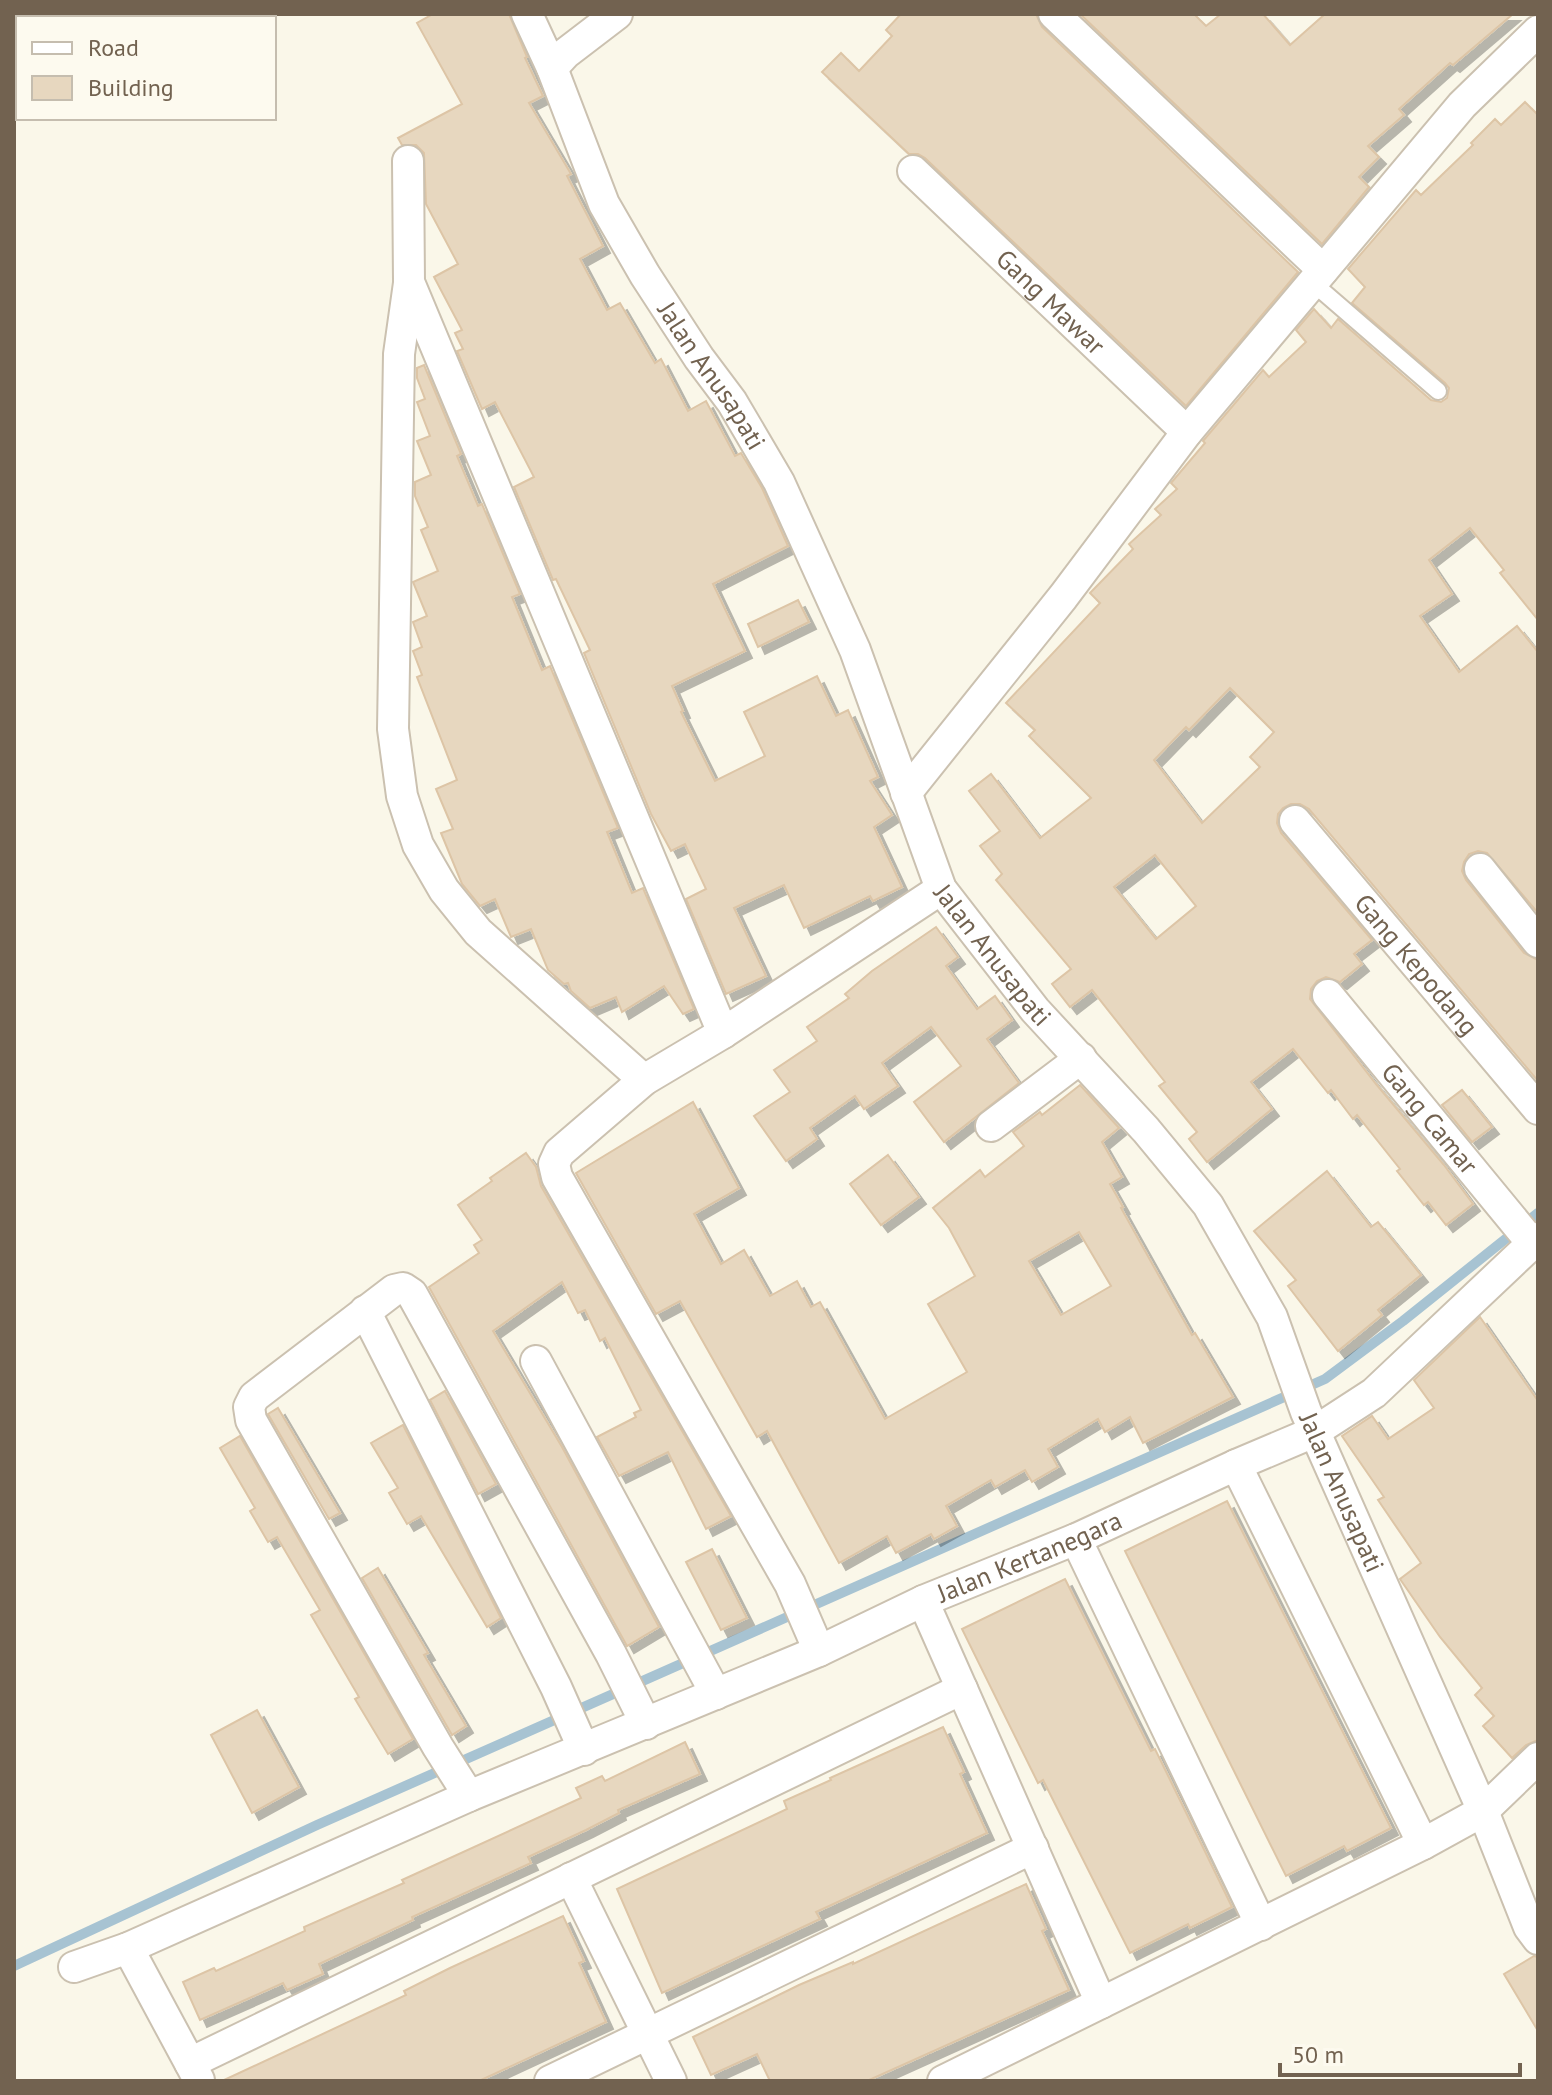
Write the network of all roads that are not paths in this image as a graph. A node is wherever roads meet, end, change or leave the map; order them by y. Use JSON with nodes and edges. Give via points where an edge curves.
{"nodes":[{"id":1,"x":527,"y":14,"type":"edge"},
{"id":2,"x":617,"y":14,"type":"edge"},
{"id":3,"x":1054,"y":14,"type":"edge"},
{"id":4,"x":1538,"y":31,"type":"edge"},
{"id":5,"x":552,"y":68,"type":"junction"},
{"id":6,"x":408,"y":161,"type":"dead end"},
{"id":7,"x":913,"y":171,"type":"dead end"},
{"id":8,"x":1318,"y":277,"type":"junction"},
{"id":9,"x":409,"y":282,"type":"junction"},
{"id":10,"x":1438,"y":391,"type":"dead end"},
{"id":11,"x":1187,"y":432,"type":"junction"},
{"id":12,"x":906,"y":793,"type":"junction"},
{"id":13,"x":1295,"y":821,"type":"dead end"},
{"id":14,"x":1480,"y":869,"type":"dead end"},
{"id":15,"x":941,"y":889,"type":"junction"},
{"id":16,"x":1538,"y":942,"type":"edge"},
{"id":17,"x":1328,"y":995,"type":"dead end"},
{"id":18,"x":723,"y":1033,"type":"junction"},
{"id":19,"x":1081,"y":1058,"type":"junction"},
{"id":20,"x":644,"y":1080,"type":"junction"},
{"id":21,"x":1538,"y":1109,"type":"edge"},
{"id":22,"x":991,"y":1126,"type":"dead end"},
{"id":23,"x":1529,"y":1236,"type":"edge"},
{"id":24,"x":365,"y":1311,"type":"junction"},
{"id":25,"x":536,"y":1361,"type":"dead end"},
{"id":26,"x":1310,"y":1422,"type":"junction"},
{"id":27,"x":1236,"y":1465,"type":"junction"},
{"id":28,"x":1076,"y":1539,"type":"junction"},
{"id":29,"x":923,"y":1601,"type":"junction"},
{"id":30,"x":817,"y":1648,"type":"junction"},
{"id":31,"x":711,"y":1685,"type":"junction"},
{"id":32,"x":962,"y":1689,"type":"junction"},
{"id":33,"x":640,"y":1711,"type":"junction"},
{"id":34,"x":580,"y":1742,"type":"junction"},
{"id":35,"x":1538,"y":1758,"type":"edge"},
{"id":36,"x":464,"y":1789,"type":"junction"},
{"id":37,"x":1483,"y":1811,"type":"junction"},
{"id":38,"x":1423,"y":1844,"type":"junction"},
{"id":39,"x":1033,"y":1848,"type":"junction"},
{"id":40,"x":571,"y":1878,"type":"junction"},
{"id":41,"x":1261,"y":1925,"type":"junction"},
{"id":42,"x":1535,"y":1928,"type":"edge"},
{"id":43,"x":128,"y":1948,"type":"junction"},
{"id":44,"x":74,"y":1967,"type":"dead end"},
{"id":45,"x":1101,"y":2003,"type":"junction"},
{"id":46,"x":647,"y":2032,"type":"junction"},
{"id":47,"x":195,"y":2072,"type":"edge"},
{"id":48,"x":550,"y":2081,"type":"edge"},
{"id":49,"x":671,"y":2081,"type":"edge"},
{"id":50,"x":943,"y":2081,"type":"edge"}],
"edges":[{"from":1,"to":5,"type":"street","name":"Jalan Anusapati"},
{"from":2,"to":5,"type":"street"},
{"from":3,"to":8,"type":"street"},
{"from":4,"to":8,"type":"street","via":[[1462,105]]},
{"from":5,"to":12,"type":"street","name":"Jalan Anusapati","via":[[604,204],[779,482],[855,650]]},
{"from":6,"to":9,"type":"street"},
{"from":7,"to":11,"type":"street","name":"Gang Mawar"},
{"from":8,"to":10,"type":"lane"},
{"from":8,"to":11,"type":"street"},
{"from":9,"to":18,"type":"street"},
{"from":9,"to":20,"type":"street","via":[[399,354],[393,714],[402,796],[418,845],[444,890],[478,932]]},
{"from":11,"to":12,"type":"street"},
{"from":12,"to":15,"type":"street","name":"Jalan Anusapati"},
{"from":13,"to":21,"type":"street","name":"Gang Kepodang"},
{"from":14,"to":16,"type":"street"},
{"from":15,"to":18,"type":"street"},
{"from":15,"to":19,"type":"street","name":"Jalan Anusapati","via":[[1035,1010]]},
{"from":17,"to":23,"type":"street","name":"Gang Camar"},
{"from":18,"to":20,"type":"street"},
{"from":19,"to":22,"type":"street"},
{"from":19,"to":26,"type":"street","name":"Jalan Anusapati","via":[[1208,1205],[1255,1285]]},
{"from":20,"to":30,"type":"street","via":[[559,1153],[554,1164],[557,1177],[790,1584]]},
{"from":23,"to":26,"type":"street","name":"Jalan Kertanegara","via":[[1374,1393]]},
{"from":24,"to":33,"type":"street","via":[[394,1290],[412,1294]]},
{"from":24,"to":34,"type":"street"},
{"from":24,"to":36,"type":"street","via":[[254,1397],[251,1420]]},
{"from":25,"to":31,"type":"street"},
{"from":26,"to":27,"type":"street","name":"Jalan Kertanegara"},
{"from":26,"to":37,"type":"street","name":"Jalan Anusapati"},
{"from":27,"to":28,"type":"street","name":"Jalan Kertanegara"},
{"from":27,"to":38,"type":"street"},
{"from":28,"to":29,"type":"street","name":"Jalan Kertanegara"},
{"from":28,"to":41,"type":"street"},
{"from":29,"to":30,"type":"street","name":"Jalan Kertanegara"},
{"from":29,"to":32,"type":"street"},
{"from":30,"to":31,"type":"street","name":"Jalan Kertanegara"},
{"from":31,"to":33,"type":"street","name":"Jalan Kertanegara"},
{"from":32,"to":39,"type":"street"},
{"from":32,"to":40,"type":"street"},
{"from":33,"to":34,"type":"street","name":"Jalan Kertanegara"},
{"from":34,"to":36,"type":"street","name":"Jalan Kertanegara"},
{"from":35,"to":37,"type":"street"},
{"from":36,"to":43,"type":"street","name":"Jalan Kertanegara"},
{"from":37,"to":38,"type":"street"},
{"from":37,"to":42,"type":"street","name":"Jalan Anusapati"},
{"from":38,"to":41,"type":"street"},
{"from":39,"to":45,"type":"street"},
{"from":39,"to":46,"type":"street"},
{"from":40,"to":46,"type":"street"},
{"from":40,"to":47,"type":"street"},
{"from":41,"to":45,"type":"street"},
{"from":43,"to":44,"type":"street","name":"Jalan Kertanegara"},
{"from":43,"to":47,"type":"street"},
{"from":45,"to":50,"type":"street"},
{"from":46,"to":48,"type":"street"},
{"from":46,"to":49,"type":"street"}]}
